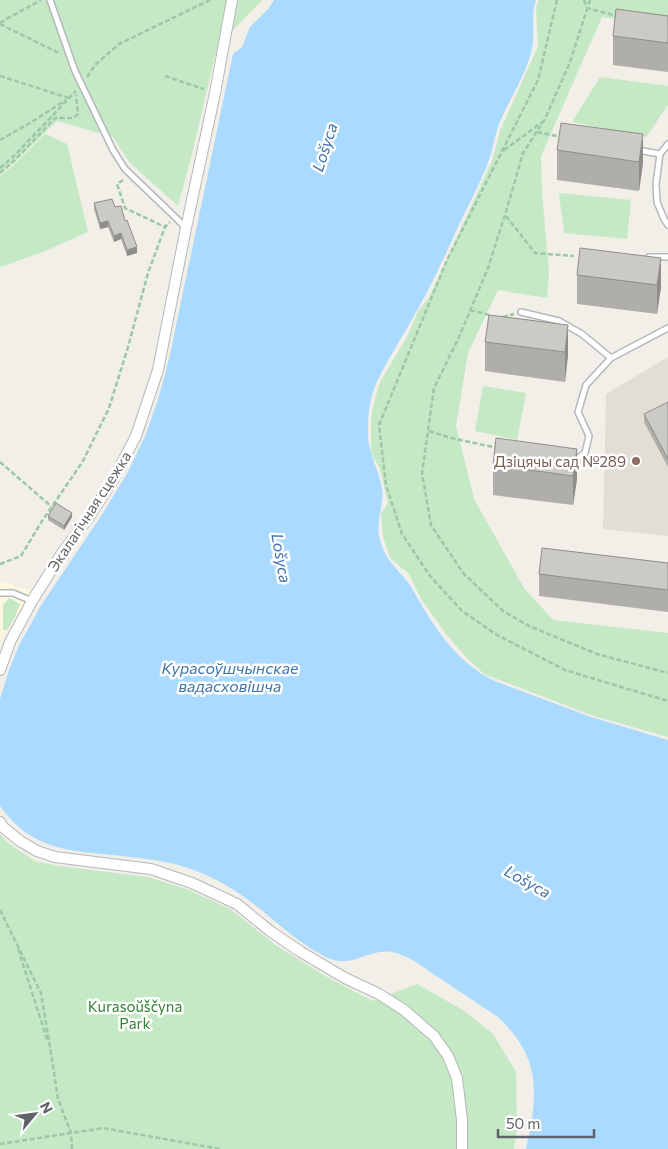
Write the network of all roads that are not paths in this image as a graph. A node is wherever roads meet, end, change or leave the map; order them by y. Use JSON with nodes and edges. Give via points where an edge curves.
{"nodes":[{"id":1,"x":50,"y":0,"type":"edge"},
{"id":2,"x":232,"y":0,"type":"edge"},
{"id":3,"x":668,"y":144,"type":"edge"},
{"id":4,"x":628,"y":148,"type":"edge"},
{"id":5,"x":660,"y":154,"type":"junction"},
{"id":6,"x":668,"y":225,"type":"edge"},
{"id":7,"x":186,"y":228,"type":"junction"},
{"id":8,"x":641,"y":257,"type":"edge"},
{"id":9,"x":668,"y":257,"type":"edge"},
{"id":10,"x":521,"y":312,"type":"road end"},
{"id":11,"x":668,"y":328,"type":"edge"},
{"id":12,"x":610,"y":358,"type":"junction"},
{"id":13,"x":563,"y":459,"type":"edge"},
{"id":14,"x":0,"y":593,"type":"edge"},
{"id":15,"x":32,"y":601,"type":"junction"},
{"id":16,"x":0,"y":670,"type":"edge"},
{"id":17,"x":0,"y":822,"type":"edge"},
{"id":18,"x":462,"y":1149,"type":"edge"}],
"edges":[{"from":1,"to":7,"type":"lane","via":[[72,62],[113,150],[125,170]]},
{"from":2,"to":7,"type":"street","name":"Экалагічная сцежка"},
{"from":3,"to":5,"type":"lane"},
{"from":4,"to":5,"type":"lane"},
{"from":5,"to":6,"type":"lane","via":[[657,202]]},
{"from":7,"to":15,"type":"street","name":"Экалагічная сцежка","via":[[158,370],[136,436],[113,480]]},
{"from":8,"to":9,"type":"lane"},
{"from":10,"to":12,"type":"lane","via":[[559,321],[582,334]]},
{"from":11,"to":12,"type":"lane"},
{"from":12,"to":13,"type":"lane","via":[[586,385],[578,412],[589,436],[585,453],[575,460]]},
{"from":14,"to":15,"type":"lane","via":[[12,593]]},
{"from":15,"to":16,"type":"street","name":"Экалагічная сцежка","via":[[8,642]]},
{"from":17,"to":18,"type":"street","via":[[20,841],[55,857],[151,869],[192,882],[237,904],[300,952],[404,1010],[434,1036],[448,1056],[457,1078]]}]}
